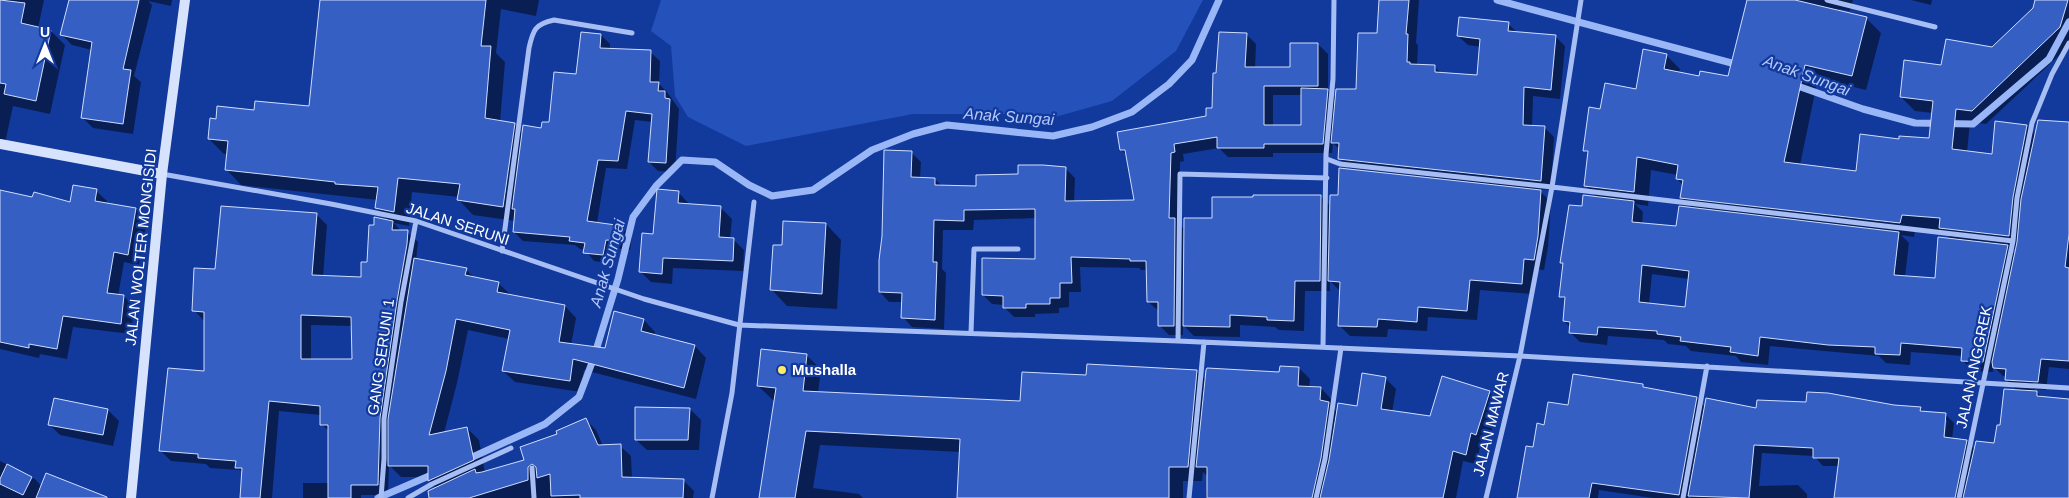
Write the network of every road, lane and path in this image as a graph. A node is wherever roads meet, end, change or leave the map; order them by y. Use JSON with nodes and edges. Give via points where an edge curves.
{"nodes":[{"id":1,"x":185,"y":0,"type":"edge"},
{"id":2,"x":1334,"y":0,"type":"edge"},
{"id":3,"x":1581,"y":0,"type":"edge"},
{"id":4,"x":1827,"y":0,"type":"edge"},
{"id":5,"x":1935,"y":27,"type":"dead end"},
{"id":6,"x":632,"y":34,"type":"dead end"},
{"id":7,"x":2069,"y":43,"type":"edge"},
{"id":8,"x":0,"y":144,"type":"edge"},
{"id":9,"x":1327,"y":159,"type":"junction"},
{"id":10,"x":162,"y":174,"type":"junction"},
{"id":11,"x":1327,"y":178,"type":"junction"},
{"id":12,"x":1552,"y":187,"type":"junction"},
{"id":13,"x":754,"y":202,"type":"dead end"},
{"id":14,"x":416,"y":221,"type":"junction"},
{"id":15,"x":2013,"y":241,"type":"junction"},
{"id":16,"x":1018,"y":249,"type":"dead end"},
{"id":17,"x":502,"y":251,"type":"junction"},
{"id":18,"x":739,"y":325,"type":"junction"},
{"id":19,"x":971,"y":333,"type":"junction"},
{"id":20,"x":1178,"y":341,"type":"junction"},
{"id":21,"x":1204,"y":342,"type":"junction"},
{"id":22,"x":1324,"y":347,"type":"junction"},
{"id":23,"x":1341,"y":348,"type":"junction"},
{"id":24,"x":1520,"y":356,"type":"junction"},
{"id":25,"x":1707,"y":366,"type":"junction"},
{"id":26,"x":1983,"y":383,"type":"junction"},
{"id":27,"x":2069,"y":388,"type":"edge"},
{"id":28,"x":512,"y":448,"type":"dead end"},
{"id":29,"x":532,"y":468,"type":"dead end"},
{"id":30,"x":131,"y":498,"type":"edge"},
{"id":31,"x":381,"y":498,"type":"edge"},
{"id":32,"x":408,"y":498,"type":"edge"},
{"id":33,"x":534,"y":498,"type":"edge"},
{"id":34,"x":712,"y":498,"type":"edge"},
{"id":35,"x":1188,"y":498,"type":"edge"},
{"id":36,"x":1316,"y":498,"type":"edge"},
{"id":37,"x":1486,"y":498,"type":"edge"},
{"id":38,"x":1683,"y":498,"type":"edge"},
{"id":39,"x":1959,"y":498,"type":"edge"}],
"edges":[{"from":1,"to":10,"type":"street","name":"JALAN WOLTER MONGISIDI"},
{"from":2,"to":9,"type":"street"},
{"from":3,"to":12,"type":"street","name":"JALAN MAWAR"},
{"from":4,"to":5,"type":"street"},
{"from":6,"to":17,"type":"street","via":[[554,20],[544,22],[534,30]]},
{"from":7,"to":15,"type":"street","name":"JALAN ANGGREK","via":[[2032,123],[2017,198]]},
{"from":8,"to":10,"type":"street"},
{"from":9,"to":11,"type":"street"},
{"from":9,"to":12,"type":"street","via":[[1340,164]]},
{"from":10,"to":14,"type":"street","name":"JALAN SERUNI"},
{"from":10,"to":30,"type":"street","name":"JALAN WOLTER MONGISIDI"},
{"from":11,"to":20,"type":"street","via":[[1180,174]]},
{"from":11,"to":22,"type":"street"},
{"from":12,"to":15,"type":"street"},
{"from":12,"to":24,"type":"street","name":"JALAN MAWAR"},
{"from":13,"to":18,"type":"street"},
{"from":14,"to":17,"type":"street","name":"JALAN SERUNI"},
{"from":14,"to":31,"type":"street","name":"GANG SERUNI 1","via":[[384,419]]},
{"from":15,"to":26,"type":"street","name":"JALAN ANGGREK"},
{"from":16,"to":19,"type":"street","via":[[974,249]]},
{"from":17,"to":18,"type":"street","name":"JALAN SERUNI","via":[[644,299]]},
{"from":18,"to":19,"type":"street","name":"JALAN SERUNI"},
{"from":18,"to":34,"type":"street","via":[[732,393]]},
{"from":19,"to":20,"type":"street","name":"JALAN SERUNI"},
{"from":20,"to":21,"type":"street","name":"JALAN SERUNI"},
{"from":21,"to":22,"type":"street","name":"JALAN SERUNI"},
{"from":21,"to":35,"type":"street"},
{"from":22,"to":23,"type":"street","name":"JALAN SERUNI"},
{"from":23,"to":24,"type":"street","name":"JALAN SERUNI"},
{"from":23,"to":36,"type":"street"},
{"from":24,"to":25,"type":"street","name":"JALAN SERUNI"},
{"from":24,"to":37,"type":"street","name":"JALAN MAWAR"},
{"from":25,"to":26,"type":"street","name":"JALAN SERUNI"},
{"from":25,"to":38,"type":"street"},
{"from":26,"to":27,"type":"street","name":"JALAN SERUNI"},
{"from":26,"to":39,"type":"street","name":"JALAN ANGGREK"},
{"from":28,"to":32,"type":"street"},
{"from":29,"to":33,"type":"street"}]}
